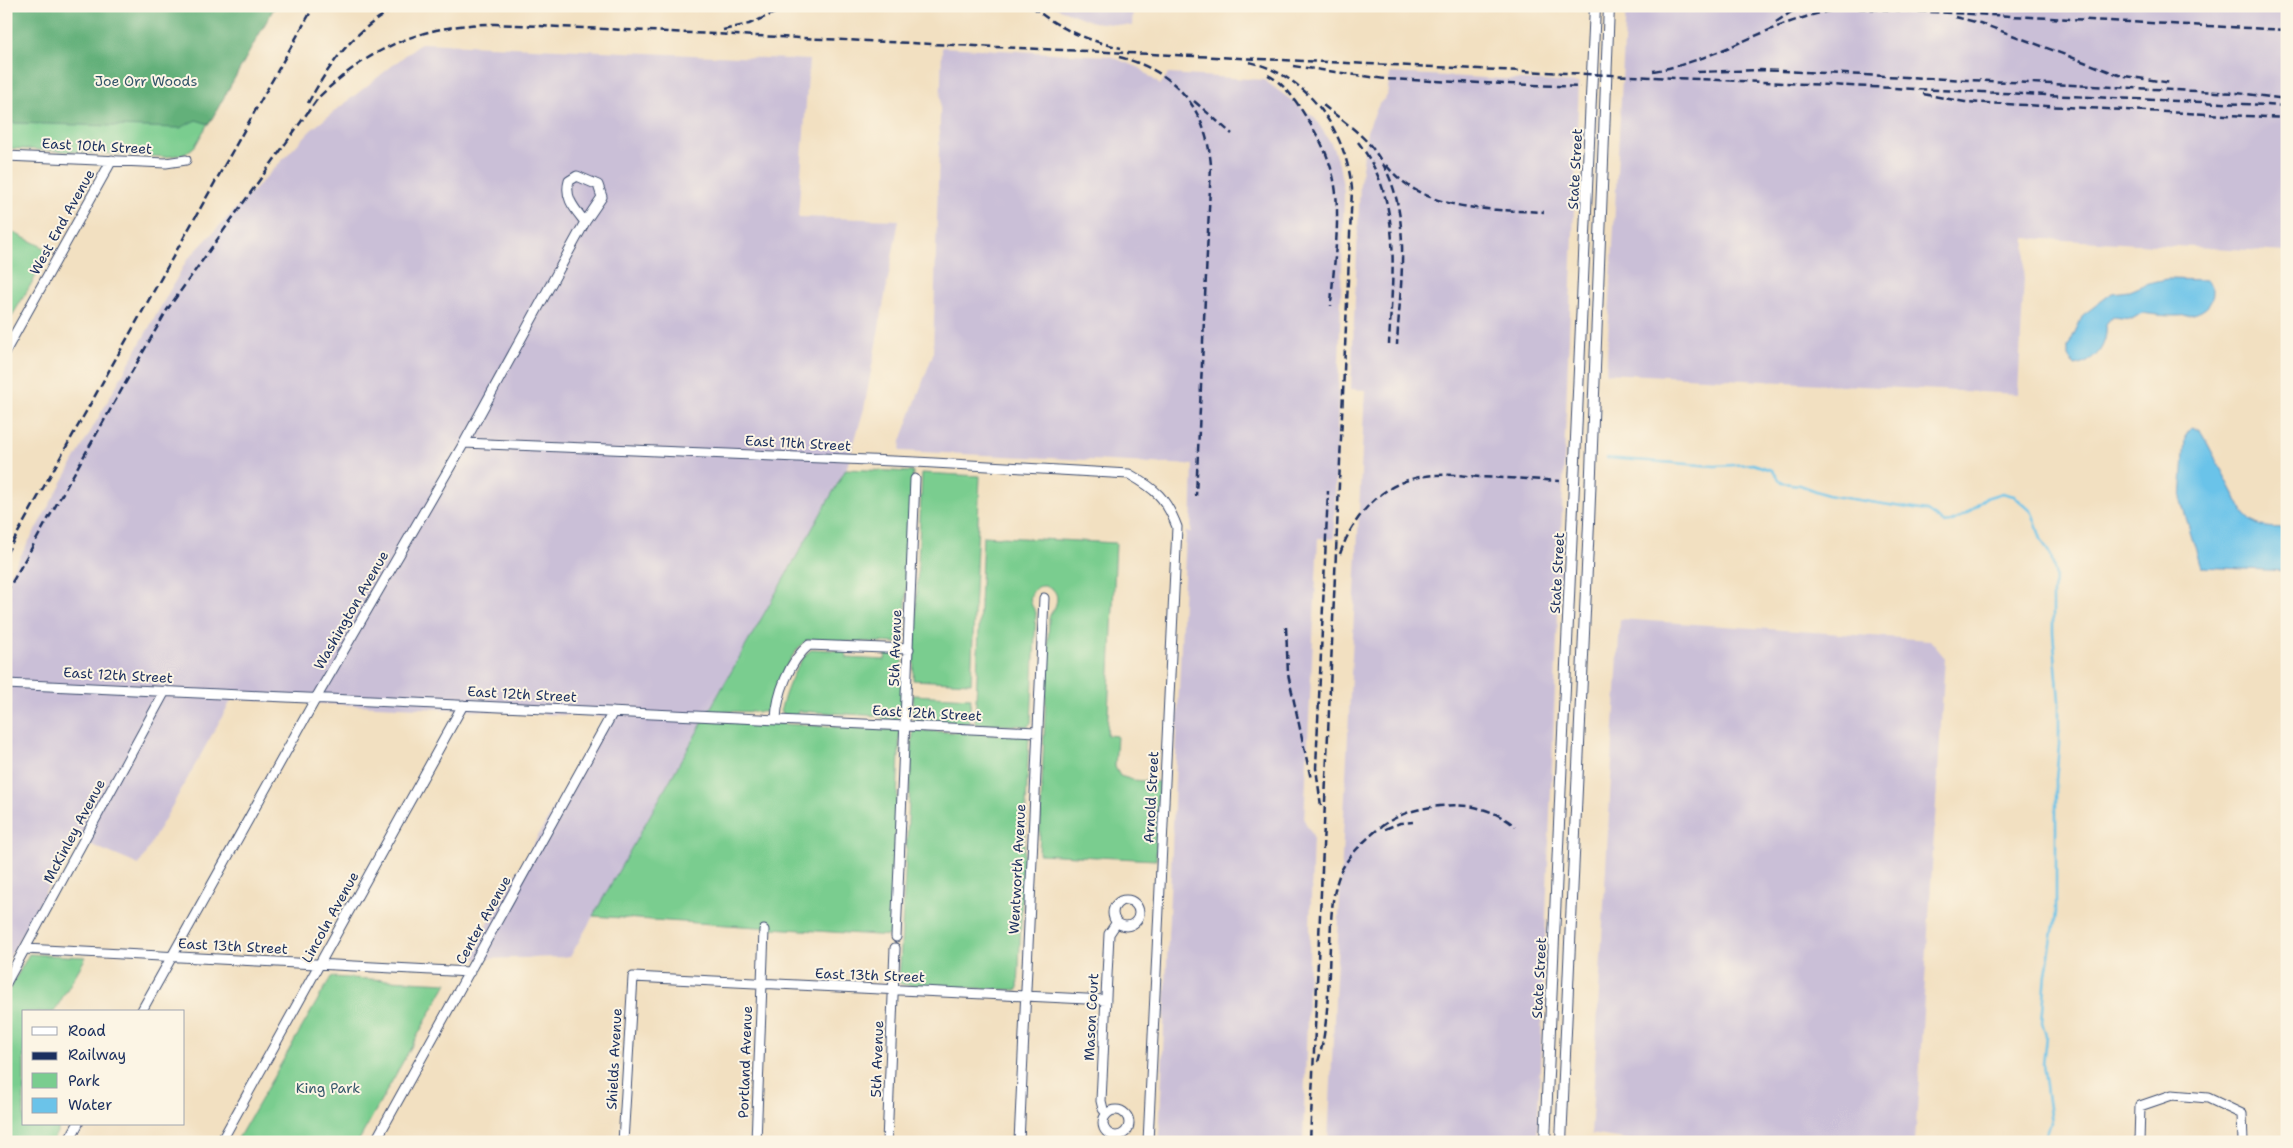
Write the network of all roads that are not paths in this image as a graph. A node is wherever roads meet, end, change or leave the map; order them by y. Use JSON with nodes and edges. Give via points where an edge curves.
{"nodes":[{"id":1,"x":1595,"y":6,"type":"edge"},
{"id":2,"x":1609,"y":6,"type":"edge"},
{"id":3,"x":6,"y":156,"type":"edge"},
{"id":4,"x":112,"y":160,"type":"junction"},
{"id":5,"x":186,"y":160,"type":"dead end"},
{"id":6,"x":585,"y":222,"type":"junction"},
{"id":7,"x":6,"y":350,"type":"edge"},
{"id":8,"x":464,"y":443,"type":"junction"},
{"id":9,"x":1130,"y":474,"type":"joint"},
{"id":10,"x":915,"y":479,"type":"dead end"},
{"id":11,"x":1044,"y":598,"type":"dead end"},
{"id":12,"x":909,"y":649,"type":"junction"},
{"id":13,"x":6,"y":684,"type":"edge"},
{"id":14,"x":165,"y":691,"type":"junction"},
{"id":15,"x":316,"y":698,"type":"junction"},
{"id":16,"x":463,"y":705,"type":"junction"},
{"id":17,"x":613,"y":712,"type":"junction"},
{"id":18,"x":776,"y":719,"type":"junction"},
{"id":19,"x":906,"y":725,"type":"junction"},
{"id":20,"x":1037,"y":732,"type":"junction"},
{"id":21,"x":1117,"y":922,"type":"dead end"},
{"id":22,"x":764,"y":930,"type":"dead end"},
{"id":23,"x":896,"y":937,"type":"dead end"},
{"id":24,"x":895,"y":948,"type":"dead end"},
{"id":25,"x":25,"y":949,"type":"junction"},
{"id":26,"x":172,"y":956,"type":"junction"},
{"id":27,"x":320,"y":964,"type":"junction"},
{"id":28,"x":470,"y":972,"type":"junction"},
{"id":29,"x":633,"y":977,"type":"joint"},
{"id":30,"x":6,"y":983,"type":"edge"},
{"id":31,"x":762,"y":984,"type":"junction"},
{"id":32,"x":893,"y":990,"type":"junction"},
{"id":33,"x":1025,"y":996,"type":"junction"},
{"id":34,"x":1106,"y":1000,"type":"junction"},
{"id":35,"x":142,"y":1010,"type":"edge"},
{"id":36,"x":1107,"y":1114,"type":"dead end"},
{"id":37,"x":77,"y":1126,"type":"edge"},
{"id":38,"x":68,"y":1142,"type":"edge"},
{"id":39,"x":221,"y":1142,"type":"edge"},
{"id":40,"x":376,"y":1142,"type":"edge"},
{"id":41,"x":623,"y":1142,"type":"edge"},
{"id":42,"x":756,"y":1142,"type":"edge"},
{"id":43,"x":887,"y":1142,"type":"edge"},
{"id":44,"x":1018,"y":1142,"type":"edge"},
{"id":45,"x":1148,"y":1142,"type":"edge"},
{"id":46,"x":1545,"y":1142,"type":"edge"},
{"id":47,"x":1561,"y":1142,"type":"edge"},
{"id":48,"x":2139,"y":1142,"type":"edge"},
{"id":49,"x":2244,"y":1142,"type":"edge"}],
"edges":[{"from":1,"to":46,"type":"street","name":"State Street"},
{"from":2,"to":47,"type":"street","name":"State Street","via":[[1590,523]]},
{"from":3,"to":4,"type":"street","name":"East 10th Street"},
{"from":4,"to":5,"type":"street","name":"East 10th Street","via":[[166,163]]},
{"from":4,"to":7,"type":"street","name":"West End Avenue"},
{"from":6,"to":6,"type":"street","name":"Washington Avenue","via":[[602,197],[598,185],[577,176],[569,181],[569,200]]},
{"from":6,"to":8,"type":"street","name":"Washington Avenue"},
{"from":8,"to":9,"type":"street","name":"East 11th Street"},
{"from":8,"to":15,"type":"street","name":"Washington Avenue"},
{"from":9,"to":45,"type":"street","name":"Arnold Street","via":[[1152,487],[1169,505],[1177,527]]},
{"from":10,"to":12,"type":"street","name":"5th Avenue"},
{"from":11,"to":20,"type":"street","name":"Wentworth Avenue"},
{"from":12,"to":18,"type":"street","via":[[808,644],[780,690]]},
{"from":12,"to":19,"type":"street","name":"5th Avenue"},
{"from":13,"to":14,"type":"street","name":"East 12th Street"},
{"from":14,"to":15,"type":"street","name":"East 12th Street"},
{"from":14,"to":25,"type":"street","name":"McKinley Avenue"},
{"from":15,"to":16,"type":"street","name":"East 12th Street"},
{"from":15,"to":26,"type":"street","name":"Washington Avenue"},
{"from":16,"to":17,"type":"street","name":"East 12th Street"},
{"from":16,"to":27,"type":"street","name":"Lincoln Avenue"},
{"from":17,"to":18,"type":"street","name":"East 12th Street"},
{"from":17,"to":28,"type":"street","name":"Center Avenue"},
{"from":18,"to":19,"type":"street","name":"East 12th Street"},
{"from":19,"to":20,"type":"street","name":"East 12th Street"},
{"from":19,"to":23,"type":"street","name":"5th Avenue"},
{"from":20,"to":33,"type":"street","name":"Wentworth Avenue"},
{"from":21,"to":34,"type":"street","name":"Mason Court","via":[[1109,934]]},
{"from":22,"to":31,"type":"street","name":"Portland Avenue"},
{"from":24,"to":32,"type":"street","name":"5th Avenue"},
{"from":25,"to":26,"type":"street","name":"East 13th Street"},
{"from":25,"to":30,"type":"street","name":"McKinley Avenue"},
{"from":26,"to":27,"type":"street","name":"East 13th Street"},
{"from":26,"to":35,"type":"street","name":"Washington Avenue"},
{"from":27,"to":28,"type":"street","name":"East 13th Street"},
{"from":27,"to":39,"type":"street","name":"Lincoln Avenue"},
{"from":28,"to":40,"type":"street","name":"Center Avenue"},
{"from":29,"to":31,"type":"street","name":"East 13th Street"},
{"from":29,"to":41,"type":"street","name":"Shields Avenue"},
{"from":31,"to":32,"type":"street","name":"East 13th Street"},
{"from":31,"to":42,"type":"street","name":"Portland Avenue"},
{"from":32,"to":33,"type":"street","name":"East 13th Street"},
{"from":32,"to":43,"type":"street","name":"5th Avenue"},
{"from":33,"to":34,"type":"street","name":"East 13th Street"},
{"from":33,"to":44,"type":"street","name":"Wentworth Avenue"},
{"from":34,"to":36,"type":"street","name":"Mason Court","via":[[1101,1101]]},
{"from":37,"to":38,"type":"street"},
{"from":48,"to":49,"type":"street","via":[[2140,1106],[2172,1095],[2208,1098],[2242,1114]]}]}
